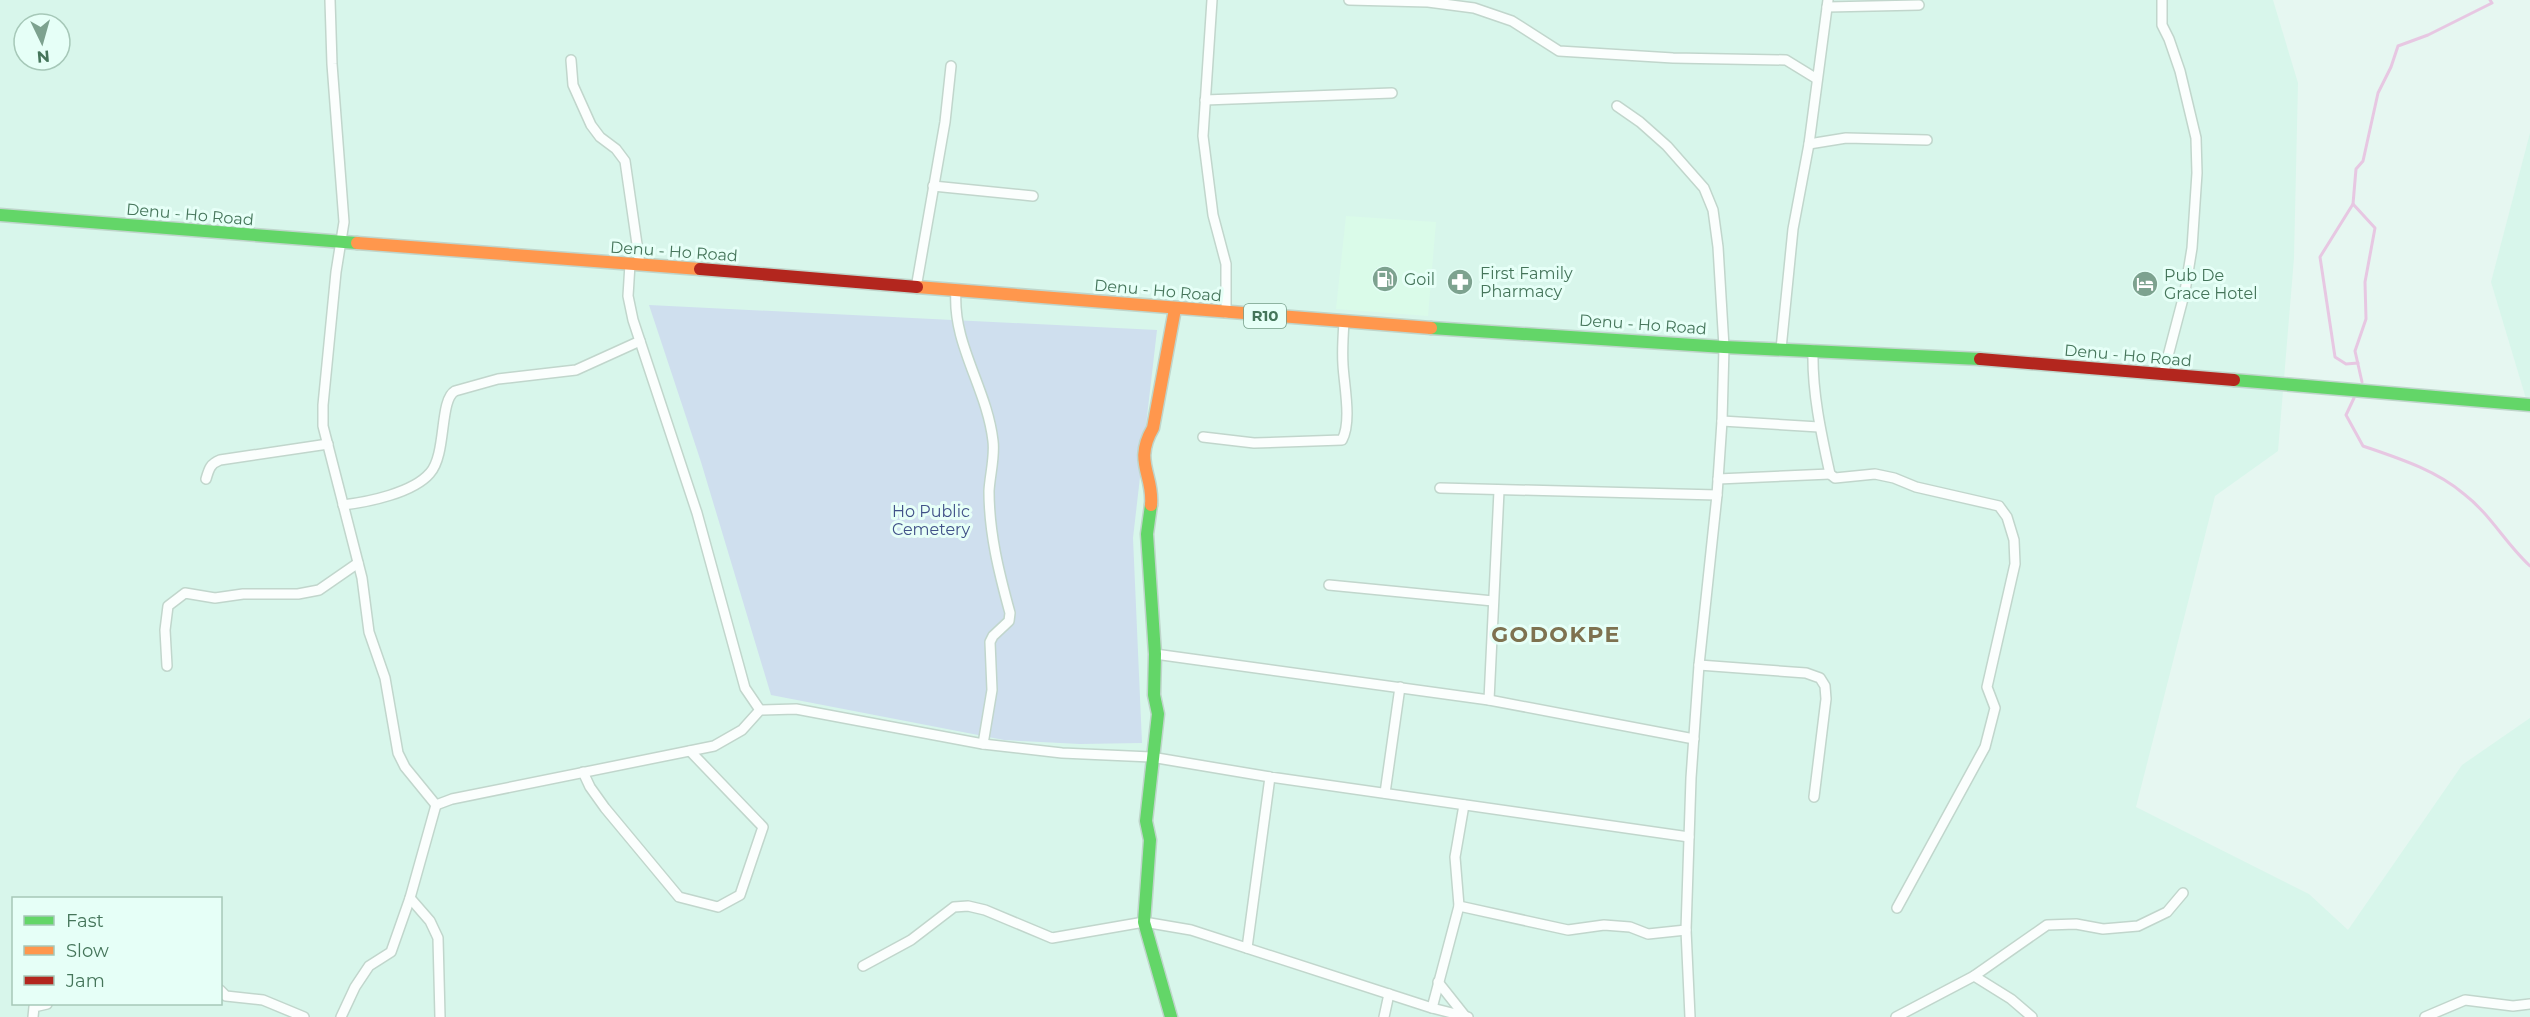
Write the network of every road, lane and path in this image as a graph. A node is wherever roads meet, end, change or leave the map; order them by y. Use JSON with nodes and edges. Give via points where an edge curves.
{"nodes":[{"id":1,"x":330,"y":0,"type":"edge"},
{"id":2,"x":1212,"y":0,"type":"edge"},
{"id":3,"x":1349,"y":0,"type":"edge"},
{"id":4,"x":2162,"y":0,"type":"edge"},
{"id":5,"x":1828,"y":3,"type":"edge"},
{"id":6,"x":1919,"y":5,"type":"dead end"},
{"id":7,"x":571,"y":60,"type":"dead end"},
{"id":8,"x":951,"y":66,"type":"dead end"},
{"id":9,"x":1817,"y":79,"type":"junction"},
{"id":10,"x":1392,"y":93,"type":"dead end"},
{"id":11,"x":1205,"y":100,"type":"junction"},
{"id":12,"x":1617,"y":106,"type":"dead end"},
{"id":13,"x":1927,"y":140,"type":"dead end"},
{"id":14,"x":1809,"y":144,"type":"junction"},
{"id":15,"x":933,"y":186,"type":"junction"},
{"id":16,"x":1033,"y":196,"type":"dead end"},
{"id":17,"x":0,"y":215,"type":"edge"},
{"id":18,"x":341,"y":242,"type":"junction"},
{"id":19,"x":635,"y":265,"type":"junction"},
{"id":20,"x":916,"y":288,"type":"junction"},
{"id":21,"x":956,"y":291,"type":"junction"},
{"id":22,"x":1175,"y":309,"type":"junction"},
{"id":23,"x":1226,"y":313,"type":"junction"},
{"id":24,"x":1344,"y":322,"type":"junction"},
{"id":25,"x":639,"y":341,"type":"junction"},
{"id":26,"x":1724,"y":347,"type":"junction"},
{"id":27,"x":1781,"y":349,"type":"junction"},
{"id":28,"x":1813,"y":350,"type":"junction"},
{"id":29,"x":2163,"y":375,"type":"junction"},
{"id":30,"x":2530,"y":405,"type":"edge"},
{"id":31,"x":1722,"y":421,"type":"junction"},
{"id":32,"x":1819,"y":427,"type":"junction"},
{"id":33,"x":1203,"y":437,"type":"dead end"},
{"id":34,"x":328,"y":444,"type":"junction"},
{"id":35,"x":1830,"y":474,"type":"junction"},
{"id":36,"x":206,"y":479,"type":"dead end"},
{"id":37,"x":1718,"y":479,"type":"junction"},
{"id":38,"x":1440,"y":488,"type":"dead end"},
{"id":39,"x":1499,"y":491,"type":"junction"},
{"id":40,"x":1717,"y":495,"type":"junction"},
{"id":41,"x":343,"y":506,"type":"junction"},
{"id":42,"x":358,"y":563,"type":"junction"},
{"id":43,"x":1329,"y":585,"type":"dead end"},
{"id":44,"x":1493,"y":601,"type":"junction"},
{"id":45,"x":1155,"y":654,"type":"junction"},
{"id":46,"x":1699,"y":665,"type":"junction"},
{"id":47,"x":167,"y":666,"type":"dead end"},
{"id":48,"x":1400,"y":687,"type":"junction"},
{"id":49,"x":1489,"y":699,"type":"junction"},
{"id":50,"x":760,"y":710,"type":"junction"},
{"id":51,"x":1694,"y":739,"type":"junction"},
{"id":52,"x":983,"y":744,"type":"junction"},
{"id":53,"x":690,"y":751,"type":"junction"},
{"id":54,"x":1152,"y":757,"type":"junction"},
{"id":55,"x":583,"y":772,"type":"junction"},
{"id":56,"x":1270,"y":777,"type":"junction"},
{"id":57,"x":1385,"y":794,"type":"junction"},
{"id":58,"x":1814,"y":797,"type":"dead end"},
{"id":59,"x":436,"y":805,"type":"junction"},
{"id":60,"x":1464,"y":805,"type":"junction"},
{"id":61,"x":1689,"y":837,"type":"junction"},
{"id":62,"x":2183,"y":893,"type":"dead end"},
{"id":63,"x":410,"y":898,"type":"junction"},
{"id":64,"x":1459,"y":906,"type":"junction"},
{"id":65,"x":1897,"y":908,"type":"dead end"},
{"id":66,"x":1144,"y":922,"type":"junction"},
{"id":67,"x":1686,"y":930,"type":"junction"},
{"id":68,"x":1247,"y":948,"type":"junction"},
{"id":69,"x":863,"y":966,"type":"dead end"},
{"id":70,"x":1974,"y":976,"type":"junction"},
{"id":71,"x":1438,"y":982,"type":"junction"},
{"id":72,"x":222,"y":992,"type":"edge"},
{"id":73,"x":1389,"y":994,"type":"junction"},
{"id":74,"x":2530,"y":1004,"type":"edge"},
{"id":75,"x":43,"y":1005,"type":"edge"},
{"id":76,"x":1432,"y":1008,"type":"junction"},
{"id":77,"x":1466,"y":1016,"type":"edge"},
{"id":78,"x":33,"y":1017,"type":"edge"},
{"id":79,"x":304,"y":1017,"type":"edge"},
{"id":80,"x":341,"y":1017,"type":"edge"},
{"id":81,"x":440,"y":1017,"type":"edge"},
{"id":82,"x":1171,"y":1017,"type":"edge"},
{"id":83,"x":1384,"y":1017,"type":"edge"},
{"id":84,"x":1690,"y":1017,"type":"edge"},
{"id":85,"x":1896,"y":1017,"type":"edge"},
{"id":86,"x":2032,"y":1017,"type":"edge"},
{"id":87,"x":2425,"y":1017,"type":"edge"}],
"edges":[{"from":1,"to":18,"type":"street","via":[[344,222]]},
{"from":2,"to":11,"type":"street"},
{"from":3,"to":9,"type":"street","via":[[1428,2],[1474,8],[1512,21],[1559,51],[1786,60]]},
{"from":4,"to":29,"type":"street","via":[[2162,25],[2180,71],[2196,138],[2197,173],[2185,291]]},
{"from":5,"to":6,"type":"street"},
{"from":5,"to":9,"type":"street"},
{"from":7,"to":19,"type":"street","via":[[573,85],[591,125],[625,160]]},
{"from":8,"to":15,"type":"street"},
{"from":9,"to":14,"type":"street"},
{"from":10,"to":11,"type":"street"},
{"from":11,"to":23,"type":"street","via":[[1206,172],[1226,264]]},
{"from":12,"to":26,"type":"street","via":[[1667,146],[1695,176],[1710,200],[1718,247]]},
{"from":13,"to":14,"type":"street","via":[[1874,137]]},
{"from":14,"to":27,"type":"street","via":[[1793,229]]},
{"from":15,"to":16,"type":"street"},
{"from":15,"to":20,"type":"street"},
{"from":17,"to":18,"type":"main road","name":"Denu - Ho Road","number":"R10"},
{"from":18,"to":19,"type":"main road","name":"Denu - Ho Road","number":"R10"},
{"from":18,"to":34,"type":"street","via":[[323,405]]},
{"from":19,"to":20,"type":"main road","name":"Denu - Ho Road","number":"R10"},
{"from":19,"to":25,"type":"street","via":[[628,296]]},
{"from":20,"to":21,"type":"main road","name":"Denu - Ho Road","number":"R10"},
{"from":21,"to":22,"type":"main road","name":"Denu - Ho Road","number":"R10"},
{"from":21,"to":52,"type":"street","via":[[958,333],[986,408],[994,443],[989,490],[994,556],[1010,612],[1009,621],[990,642],[992,690]]},
{"from":22,"to":23,"type":"main road","name":"Denu - Ho Road","number":"R10"},
{"from":22,"to":45,"type":"main road","via":[[1153,428],[1146,440],[1144,467],[1152,494],[1147,534]]},
{"from":23,"to":24,"type":"main road","name":"Denu - Ho Road","number":"R10"},
{"from":24,"to":26,"type":"main road","name":"Denu - Ho Road","number":"R10"},
{"from":24,"to":33,"type":"street","via":[[1347,399],[1342,440],[1254,443]]},
{"from":25,"to":41,"type":"street","via":[[576,370],[498,380],[449,394],[441,445],[429,474],[382,498]]},
{"from":25,"to":50,"type":"street","via":[[697,513],[745,688]]},
{"from":26,"to":27,"type":"main road","name":"Denu - Ho Road","number":"R10"},
{"from":26,"to":31,"type":"street"},
{"from":27,"to":28,"type":"main road","name":"Denu - Ho Road","number":"R10"},
{"from":28,"to":29,"type":"main road","name":"Denu - Ho Road","number":"R10"},
{"from":28,"to":32,"type":"street","via":[[1812,376],[1820,412]]},
{"from":29,"to":30,"type":"main road","name":"Denu - Ho Road","number":"R10"},
{"from":31,"to":32,"type":"street"},
{"from":31,"to":37,"type":"street"},
{"from":32,"to":35,"type":"street"},
{"from":34,"to":36,"type":"street","via":[[220,460],[210,467]]},
{"from":34,"to":41,"type":"street"},
{"from":35,"to":37,"type":"street"},
{"from":35,"to":65,"type":"street","via":[[1835,478],[1875,474],[1999,506],[2014,540],[2015,564],[1987,687],[1995,708],[1985,747]]},
{"from":37,"to":40,"type":"street"},
{"from":38,"to":39,"type":"street"},
{"from":39,"to":40,"type":"street"},
{"from":39,"to":44,"type":"street"},
{"from":40,"to":46,"type":"street"},
{"from":41,"to":42,"type":"street"},
{"from":42,"to":47,"type":"street","via":[[319,590],[298,594],[215,598],[185,593],[168,606]]},
{"from":42,"to":59,"type":"street","via":[[369,632],[385,678],[398,753]]},
{"from":43,"to":44,"type":"street"},
{"from":44,"to":49,"type":"street"},
{"from":45,"to":48,"type":"street"},
{"from":45,"to":54,"type":"main road","via":[[1153,685],[1158,714]]},
{"from":46,"to":51,"type":"street"},
{"from":46,"to":58,"type":"street","via":[[1806,673],[1820,678],[1826,699]]},
{"from":48,"to":49,"type":"street"},
{"from":48,"to":57,"type":"street"},
{"from":49,"to":51,"type":"street"},
{"from":50,"to":52,"type":"street","via":[[796,709]]},
{"from":50,"to":53,"type":"street","via":[[742,730],[714,746]]},
{"from":51,"to":61,"type":"street"},
{"from":52,"to":54,"type":"street"},
{"from":53,"to":55,"type":"street"},
{"from":53,"to":55,"type":"street","via":[[763,827],[740,895],[718,906],[679,897],[605,808]]},
{"from":54,"to":56,"type":"street"},
{"from":54,"to":66,"type":"main road"},
{"from":55,"to":59,"type":"street"},
{"from":56,"to":57,"type":"street"},
{"from":56,"to":68,"type":"street"},
{"from":57,"to":60,"type":"street"},
{"from":59,"to":63,"type":"street"},
{"from":60,"to":61,"type":"street"},
{"from":60,"to":64,"type":"street","via":[[1455,857]]},
{"from":61,"to":67,"type":"street"},
{"from":62,"to":70,"type":"street","via":[[2166,912],[2138,926],[2103,929],[2076,924],[2048,925]]},
{"from":63,"to":80,"type":"street","via":[[392,952],[369,966]]},
{"from":63,"to":81,"type":"street","via":[[430,921],[438,938]]},
{"from":64,"to":67,"type":"street","via":[[1568,930],[1604,925],[1630,927],[1648,934]]},
{"from":64,"to":71,"type":"street"},
{"from":66,"to":68,"type":"street","via":[[1191,930]]},
{"from":66,"to":69,"type":"street","via":[[1052,938],[985,910],[954,907],[911,940]]},
{"from":66,"to":82,"type":"main road"},
{"from":67,"to":84,"type":"street"},
{"from":68,"to":73,"type":"street"},
{"from":70,"to":85,"type":"street"},
{"from":70,"to":86,"type":"street"},
{"from":71,"to":76,"type":"street"},
{"from":71,"to":77,"type":"street"},
{"from":72,"to":79,"type":"street","via":[[226,996],[263,1000]]},
{"from":73,"to":76,"type":"street"},
{"from":73,"to":83,"type":"street"},
{"from":74,"to":87,"type":"street","via":[[2513,1006],[2465,1000]]},
{"from":75,"to":78,"type":"street","via":[[34,1007]]},
{"from":76,"to":77,"type":"street"}]}
